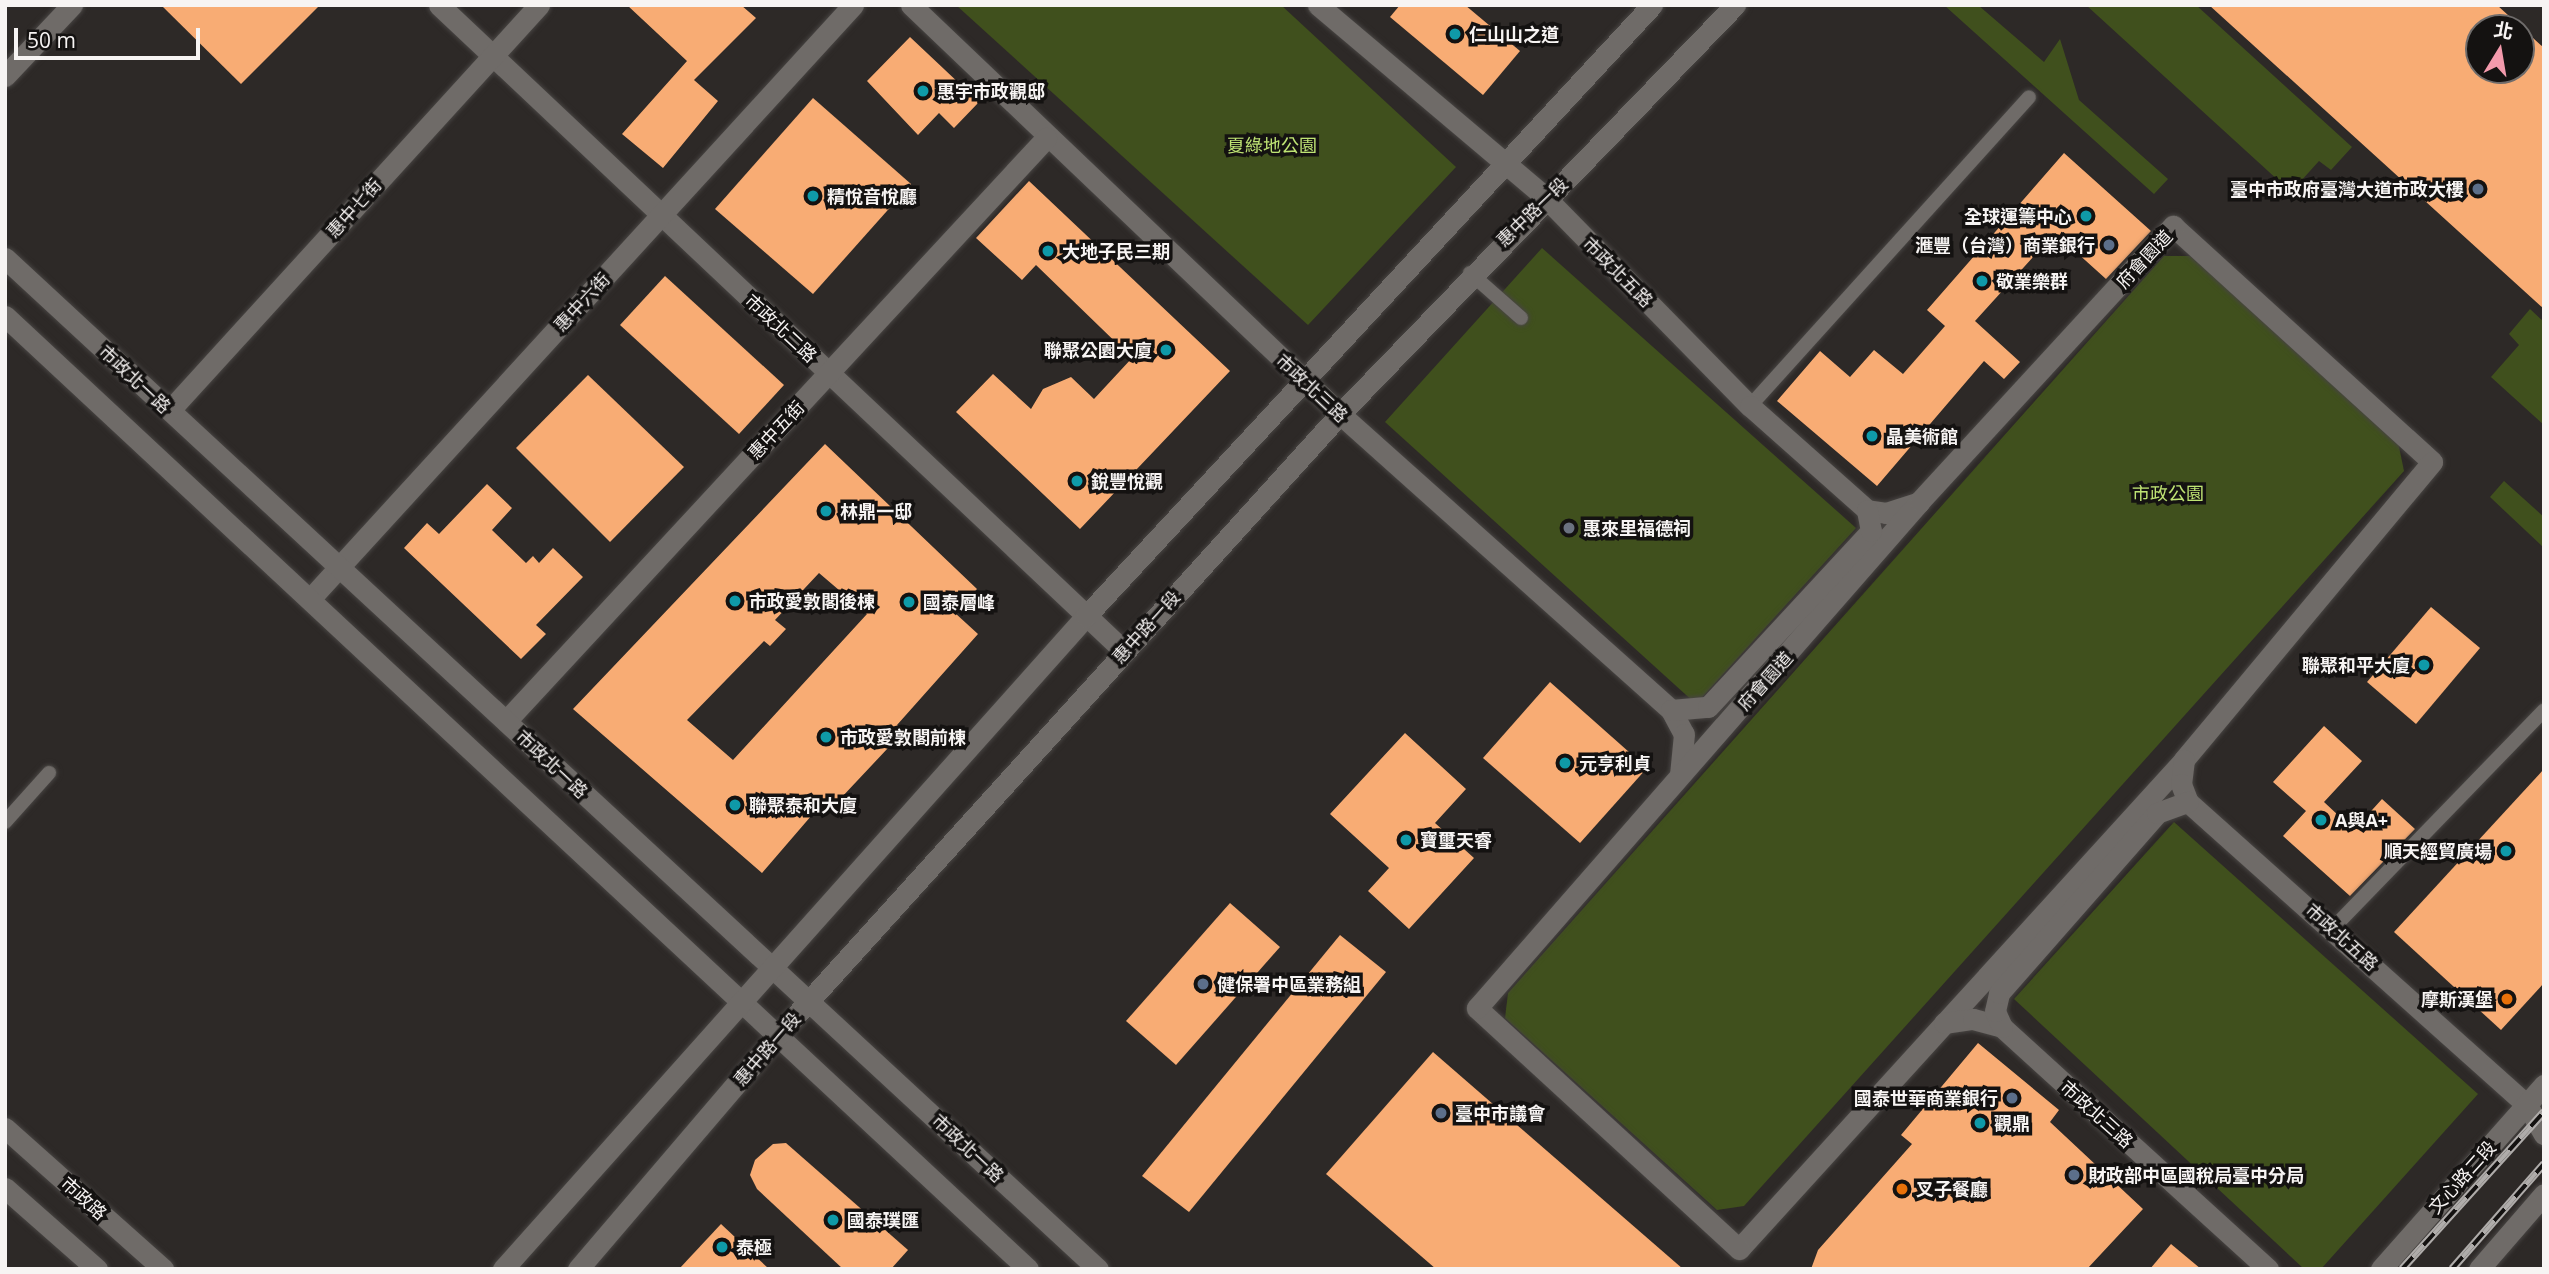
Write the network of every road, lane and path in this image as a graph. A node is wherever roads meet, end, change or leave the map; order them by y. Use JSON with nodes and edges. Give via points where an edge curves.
{"nodes":[{"id":1,"x":72,"y":5,"type":"edge"},
{"id":2,"x":439,"y":5,"type":"edge"},
{"id":3,"x":539,"y":5,"type":"edge"},
{"id":4,"x":853,"y":5,"type":"edge"},
{"id":5,"x":911,"y":5,"type":"edge"},
{"id":6,"x":1318,"y":5,"type":"edge"},
{"id":7,"x":1652,"y":5,"type":"edge"},
{"id":8,"x":1735,"y":5,"type":"edge"},
{"id":9,"x":493,"y":56,"type":"junction"},
{"id":10,"x":5,"y":76,"type":"edge"},
{"id":11,"x":2029,"y":97,"type":"dead end"},
{"id":12,"x":1046,"y":138,"type":"junction"},
{"id":13,"x":1508,"y":165,"type":"junction"},
{"id":14,"x":1546,"y":198,"type":"junction"},
{"id":15,"x":661,"y":215,"type":"junction"},
{"id":16,"x":5,"y":258,"type":"edge"},
{"id":17,"x":1470,"y":273,"type":"junction"},
{"id":18,"x":5,"y":316,"type":"edge"},
{"id":19,"x":1521,"y":318,"type":"dead end"},
{"id":20,"x":829,"y":373,"type":"junction"},
{"id":21,"x":1303,"y":379,"type":"junction"},
{"id":22,"x":1750,"y":406,"type":"junction"},
{"id":23,"x":170,"y":410,"type":"junction"},
{"id":24,"x":1340,"y":414,"type":"junction"},
{"id":25,"x":1920,"y":501,"type":"junction"},
{"id":26,"x":1867,"y":510,"type":"junction"},
{"id":27,"x":339,"y":567,"type":"junction"},
{"id":28,"x":310,"y":598,"type":"junction"},
{"id":29,"x":1086,"y":617,"type":"junction"},
{"id":30,"x":1776,"y":633,"type":"junction"},
{"id":31,"x":1795,"y":648,"type":"junction"},
{"id":32,"x":1124,"y":651,"type":"junction"},
{"id":33,"x":1671,"y":710,"type":"junction"},
{"id":34,"x":2544,"y":710,"type":"edge"},
{"id":35,"x":506,"y":721,"type":"junction"},
{"id":36,"x":2184,"y":760,"type":"junction"},
{"id":37,"x":49,"y":774,"type":"dead end"},
{"id":38,"x":1679,"y":776,"type":"junction"},
{"id":39,"x":2188,"y":802,"type":"junction"},
{"id":40,"x":5,"y":822,"type":"edge"},
{"id":41,"x":2071,"y":899,"type":"junction"},
{"id":42,"x":2333,"y":928,"type":"junction"},
{"id":43,"x":772,"y":968,"type":"junction"},
{"id":44,"x":743,"y":1000,"type":"junction"},
{"id":45,"x":808,"y":1001,"type":"junction"},
{"id":46,"x":1944,"y":1023,"type":"junction"},
{"id":47,"x":2002,"y":1027,"type":"junction"},
{"id":48,"x":779,"y":1034,"type":"junction"},
{"id":49,"x":2544,"y":1085,"type":"edge"},
{"id":50,"x":2527,"y":1105,"type":"junction"},
{"id":51,"x":5,"y":1128,"type":"edge"},
{"id":52,"x":2544,"y":1135,"type":"edge"},
{"id":53,"x":5,"y":1188,"type":"edge"},
{"id":54,"x":2544,"y":1194,"type":"edge"},
{"id":55,"x":97,"y":1269,"type":"edge"},
{"id":56,"x":163,"y":1269,"type":"edge"},
{"id":57,"x":503,"y":1269,"type":"edge"},
{"id":58,"x":578,"y":1269,"type":"edge"},
{"id":59,"x":1028,"y":1269,"type":"edge"},
{"id":60,"x":1098,"y":1269,"type":"edge"},
{"id":61,"x":2268,"y":1269,"type":"edge"},
{"id":62,"x":2381,"y":1269,"type":"edge"},
{"id":63,"x":2479,"y":1269,"type":"edge"}],
"edges":[{"from":1,"to":10,"type":"street"},
{"from":2,"to":9,"type":"street","name":"市政北二路"},
{"from":3,"to":9,"type":"street","name":"惠中七街"},
{"from":4,"to":15,"type":"street","name":"惠中六街"},
{"from":5,"to":12,"type":"street","name":"市政北三路"},
{"from":6,"to":13,"type":"street","name":"市政北五路"},
{"from":7,"to":13,"type":"street"},
{"from":8,"to":14,"type":"street","name":"惠中路一段"},
{"from":9,"to":15,"type":"street","name":"市政北二路"},
{"from":9,"to":23,"type":"street","name":"惠中七街"},
{"from":11,"to":22,"type":"lane"},
{"from":12,"to":20,"type":"street","name":"惠中五街"},
{"from":12,"to":21,"type":"street","name":"市政北三路"},
{"from":13,"to":14,"type":"street","name":"市政北五路"},
{"from":13,"to":21,"type":"street"},
{"from":14,"to":17,"type":"street","name":"惠中路一段"},
{"from":14,"to":22,"type":"street","name":"市政北五路"},
{"from":15,"to":20,"type":"street","name":"市政北二路"},
{"from":15,"to":27,"type":"street","name":"惠中六街"},
{"from":16,"to":23,"type":"street","name":"市政北一路"},
{"from":17,"to":19,"type":"lane"},
{"from":17,"to":24,"type":"street","name":"惠中路一段"},
{"from":18,"to":28,"type":"street"},
{"from":20,"to":29,"type":"street","name":"市政北二路"},
{"from":20,"to":35,"type":"street","name":"惠中五街"},
{"from":21,"to":24,"type":"street","name":"市政北三路"},
{"from":21,"to":29,"type":"street"},
{"from":22,"to":26,"type":"street","name":"市政北五路"},
{"from":23,"to":27,"type":"street","name":"市政北一路"},
{"from":24,"to":32,"type":"street","name":"惠中路一段"},
{"from":24,"to":33,"type":"street","name":"市政北三路"},
{"from":25,"to":26,"type":"street","via":[[1892,512]]},
{"from":25,"to":31,"type":"street","name":"府會園道"},
{"from":25,"to":36,"type":"street","name":"府會園道","via":[[2173,226],[2432,462]]},
{"from":26,"to":30,"type":"street","via":[[1871,531]]},
{"from":27,"to":28,"type":"street","name":"惠中六街"},
{"from":27,"to":35,"type":"street","name":"市政北一路"},
{"from":28,"to":44,"type":"street"},
{"from":29,"to":32,"type":"street","name":"市政北二路"},
{"from":29,"to":43,"type":"street"},
{"from":30,"to":31,"type":"street"},
{"from":30,"to":33,"type":"street","via":[[1708,706]]},
{"from":31,"to":38,"type":"street","name":"府會園道"},
{"from":32,"to":45,"type":"street","name":"惠中路一段"},
{"from":33,"to":38,"type":"street","name":"市政北三路","via":[[1685,742]]},
{"from":34,"to":42,"type":"lane"},
{"from":35,"to":43,"type":"street","name":"市政北一路"},
{"from":36,"to":39,"type":"street","via":[[2180,784]]},
{"from":36,"to":41,"type":"street","name":"府會園道"},
{"from":37,"to":40,"type":"lane"},
{"from":38,"to":46,"type":"street","name":"府會園道","via":[[1477,1008],[1739,1249]]},
{"from":39,"to":41,"type":"street","via":[[2158,811]]},
{"from":39,"to":42,"type":"street","name":"市政北五路"},
{"from":41,"to":46,"type":"street","name":"府會園道"},
{"from":41,"to":47,"type":"street","via":[[1999,993],[1995,1011]]},
{"from":42,"to":50,"type":"street","name":"市政北五路"},
{"from":43,"to":44,"type":"street"},
{"from":43,"to":45,"type":"street","name":"市政北一路"},
{"from":44,"to":48,"type":"street"},
{"from":44,"to":57,"type":"street"},
{"from":45,"to":48,"type":"street","name":"惠中路一段"},
{"from":45,"to":60,"type":"street","name":"市政北一路"},
{"from":46,"to":47,"type":"street","via":[[1973,1019]]},
{"from":47,"to":61,"type":"street","name":"市政北三路"},
{"from":48,"to":58,"type":"street","name":"惠中路一段"},
{"from":48,"to":59,"type":"street"},
{"from":49,"to":50,"type":"street","name":"文心路二段"},
{"from":50,"to":52,"type":"street","name":"市政北五路"},
{"from":50,"to":62,"type":"street","name":"文心路二段"},
{"from":51,"to":56,"type":"street","name":"市政路"},
{"from":53,"to":55,"type":"street"},
{"from":54,"to":63,"type":"street"}]}
